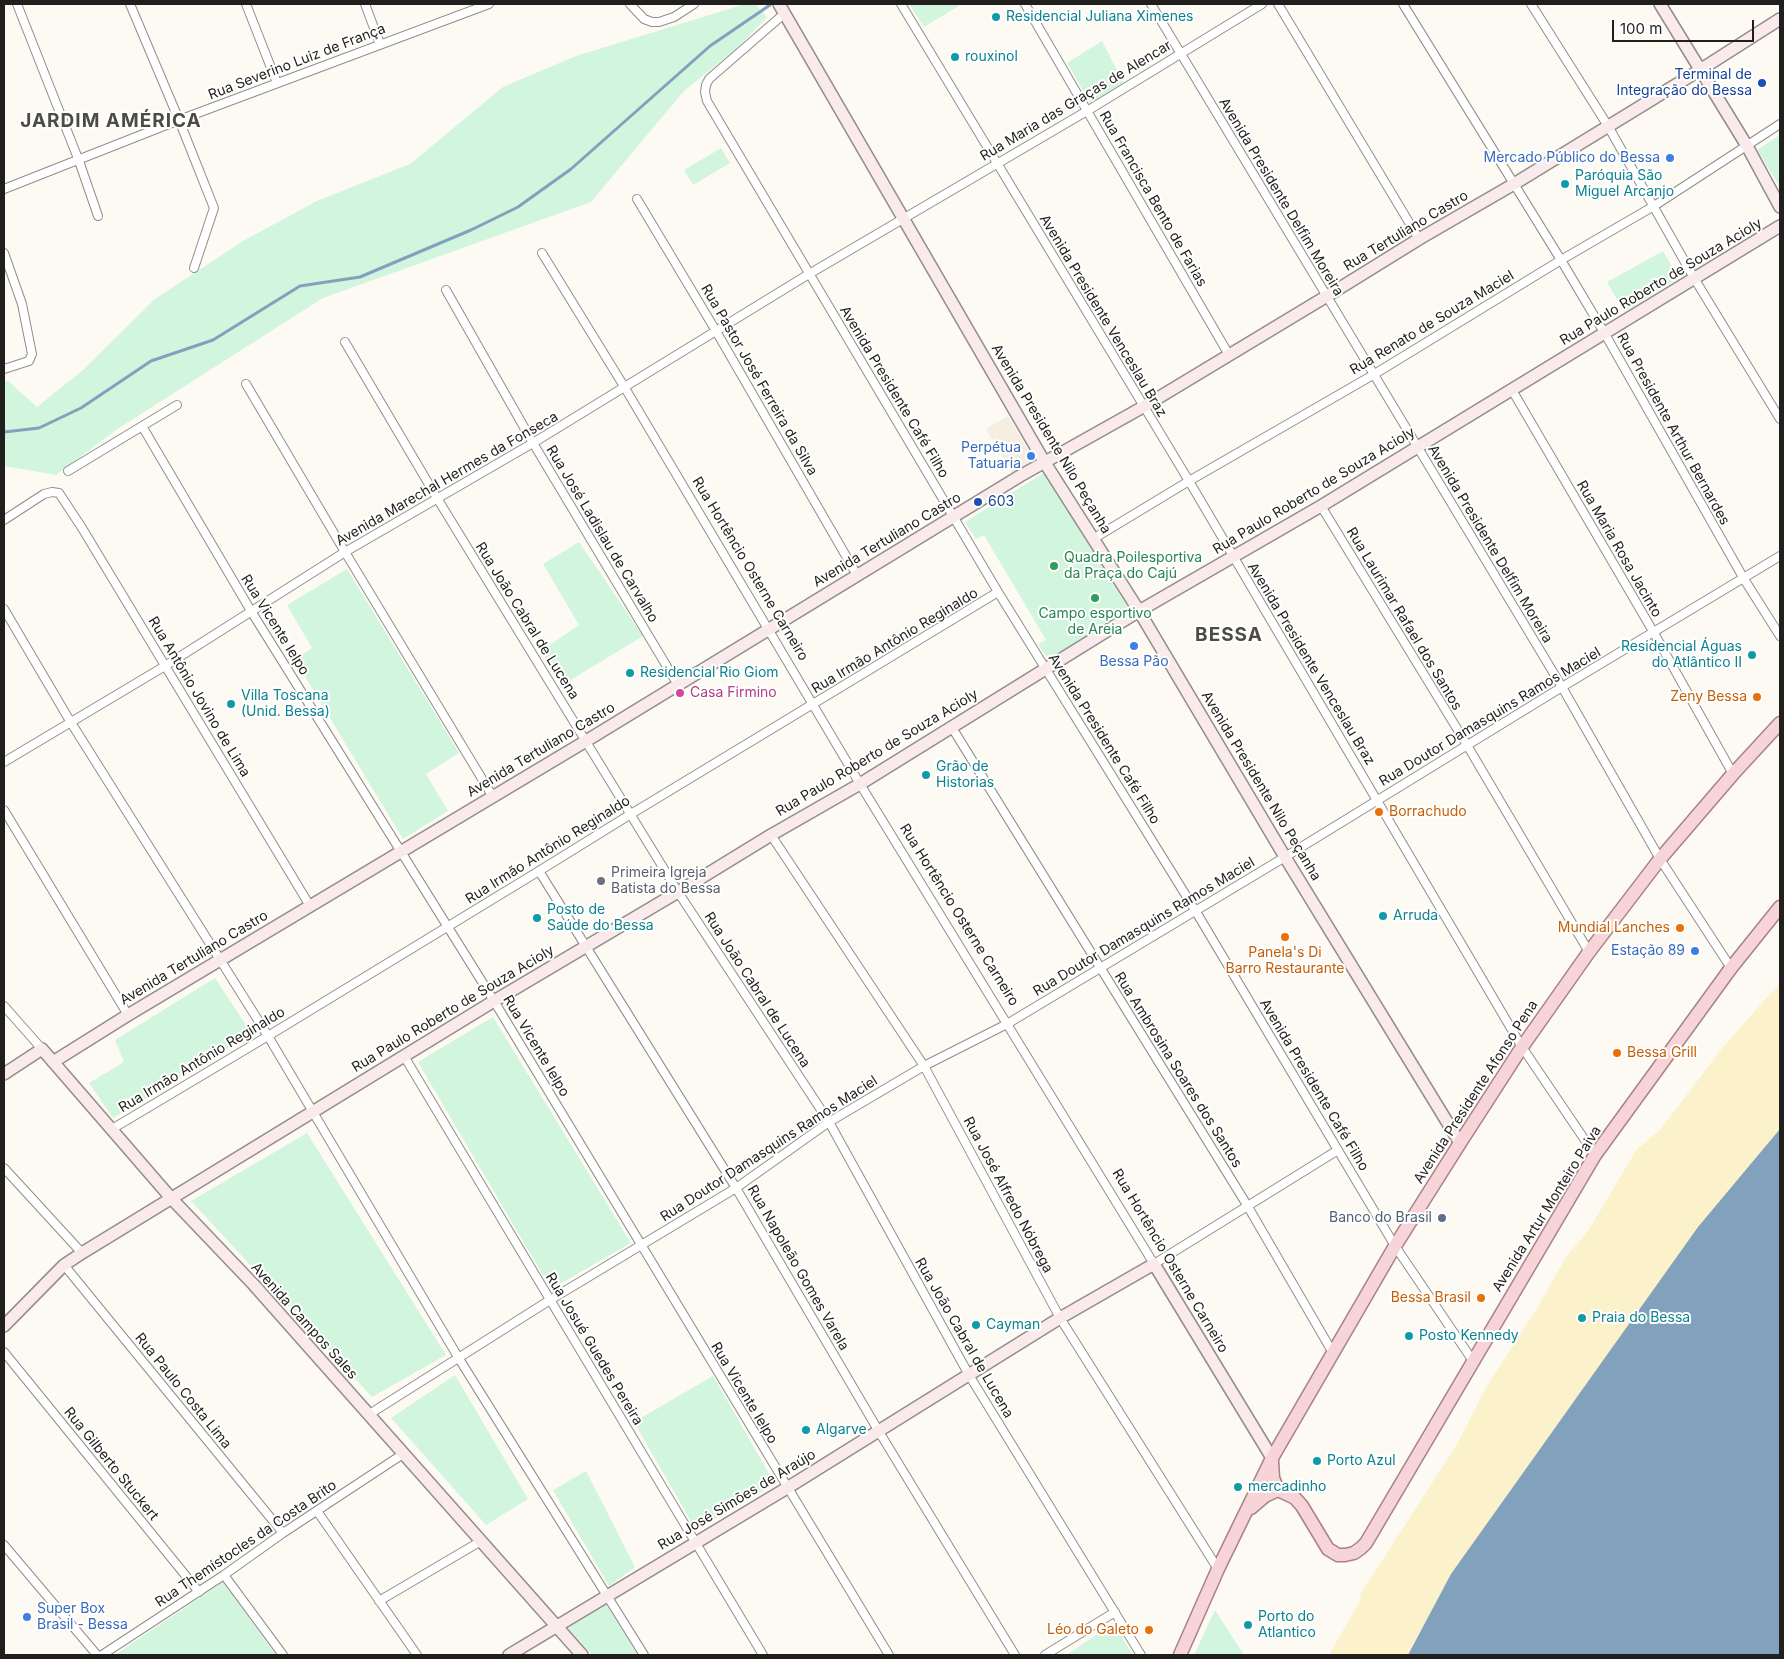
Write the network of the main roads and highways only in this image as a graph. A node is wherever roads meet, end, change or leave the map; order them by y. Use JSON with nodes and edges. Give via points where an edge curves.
{"nodes":[{"id":1,"x":1780,"y":723,"type":"edge"},
{"id":2,"x":1780,"y":907,"type":"edge"},
{"id":3,"x":1272,"y":1458,"type":"junction"},
{"id":4,"x":1278,"y":1490,"type":"junction"},
{"id":5,"x":1246,"y":1512,"type":"junction"},
{"id":6,"x":1180,"y":1655,"type":"edge"}],
"edges":[{"from":1,"to":3,"type":"main road","name":"Avenida Presidente Afonso Pena","via":[[1660,860],[1522,1047],[1395,1246]]},
{"from":2,"to":4,"type":"main road","name":"Avenida Artur Monteiro Paiva","via":[[1731,968],[1595,1155],[1366,1543],[1346,1555],[1338,1555],[1328,1549],[1302,1506],[1295,1498]]},
{"from":3,"to":4,"type":"main road","name":"Rua Hortêncio Osterne Carneiro","via":[[1273,1478]]},
{"from":3,"to":5,"type":"main road","name":"Avenida Presidente Afonso Pena"},
{"from":4,"to":5,"type":"main road","name":"Avenida Presidente Afonso Pena"},
{"from":5,"to":6,"type":"main road","name":"Avenida Presidente Afonso Pena"}]}
